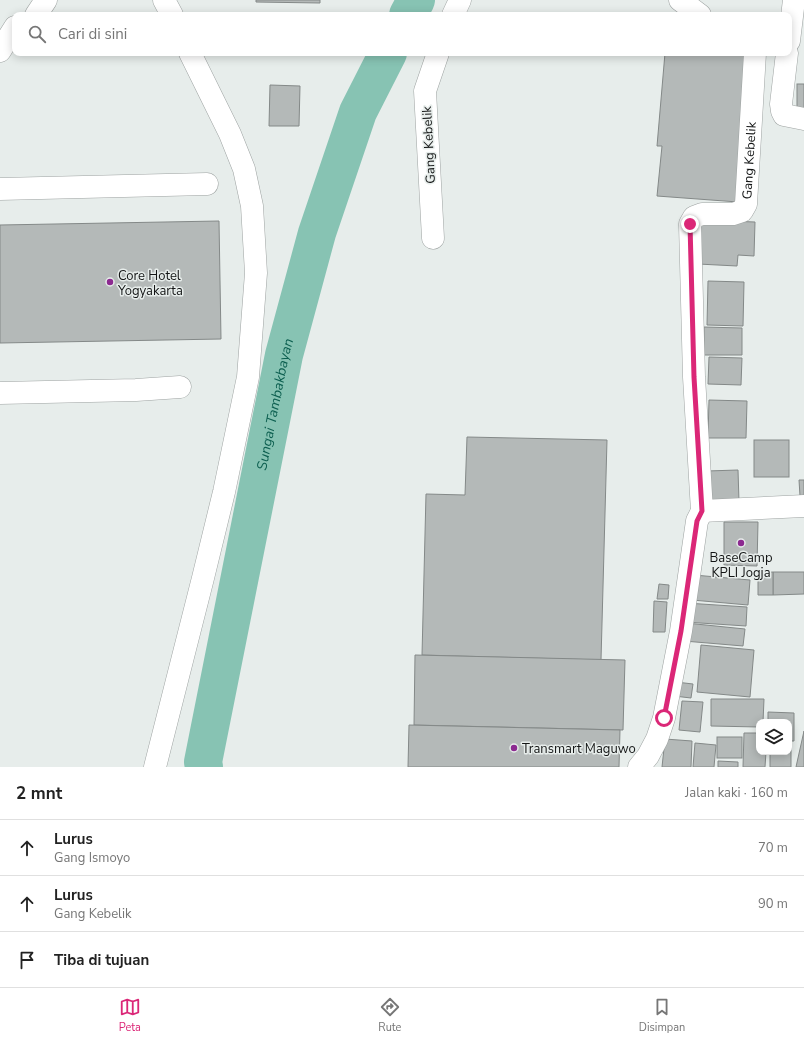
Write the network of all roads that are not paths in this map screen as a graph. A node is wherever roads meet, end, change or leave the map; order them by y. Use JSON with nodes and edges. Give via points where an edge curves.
{"nodes":[{"id":1,"x":33,"y":0,"type":"edge"},
{"id":2,"x":46,"y":0,"type":"edge"},
{"id":3,"x":164,"y":0,"type":"edge"},
{"id":4,"x":460,"y":0,"type":"edge"},
{"id":5,"x":680,"y":0,"type":"edge"},
{"id":6,"x":25,"y":12,"type":"edge"},
{"id":7,"x":38,"y":12,"type":"edge"},
{"id":8,"x":170,"y":12,"type":"edge"},
{"id":9,"x":454,"y":12,"type":"edge"},
{"id":10,"x":696,"y":12,"type":"edge"},
{"id":11,"x":12,"y":32,"type":"edge"},
{"id":12,"x":12,"y":50,"type":"edge"},
{"id":13,"x":0,"y":51,"type":"edge"},
{"id":14,"x":191,"y":56,"type":"edge"},
{"id":15,"x":437,"y":56,"type":"edge"},
{"id":16,"x":755,"y":56,"type":"edge"},
{"id":17,"x":788,"y":56,"type":"edge"},
{"id":18,"x":0,"y":68,"type":"edge"},
{"id":19,"x":804,"y":119,"type":"edge"},
{"id":20,"x":207,"y":184,"type":"dead end"},
{"id":21,"x":0,"y":189,"type":"edge"},
{"id":22,"x":433,"y":238,"type":"dead end"},
{"id":23,"x":180,"y":387,"type":"dead end"},
{"id":24,"x":0,"y":393,"type":"edge"},
{"id":25,"x":804,"y":506,"type":"edge"},
{"id":26,"x":702,"y":511,"type":"junction"},
{"id":27,"x":155,"y":767,"type":"edge"},
{"id":28,"x":639,"y":767,"type":"edge"}],
"edges":[{"from":1,"to":6,"type":"street"},
{"from":2,"to":7,"type":"street"},
{"from":3,"to":8,"type":"street"},
{"from":4,"to":9,"type":"street"},
{"from":5,"to":10,"type":"street"},
{"from":11,"to":13,"type":"street"},
{"from":12,"to":18,"type":"street"},
{"from":14,"to":27,"type":"street","via":[[230,134],[244,169],[252,206],[256,273],[248,377],[224,492]]},
{"from":15,"to":22,"type":"street","name":"Gang Kebelik","via":[[425,91]]},
{"from":16,"to":26,"type":"street","name":"Gang Kebelik","via":[[746,204],[742,211],[733,214],[694,216],[690,224],[694,377]]},
{"from":17,"to":19,"type":"street","via":[[782,111],[784,115]]},
{"from":20,"to":21,"type":"street"},
{"from":23,"to":24,"type":"street"},
{"from":25,"to":26,"type":"street"},
{"from":26,"to":28,"type":"street","via":[[697,521],[681,631],[664,718],[657,739]]}]}
